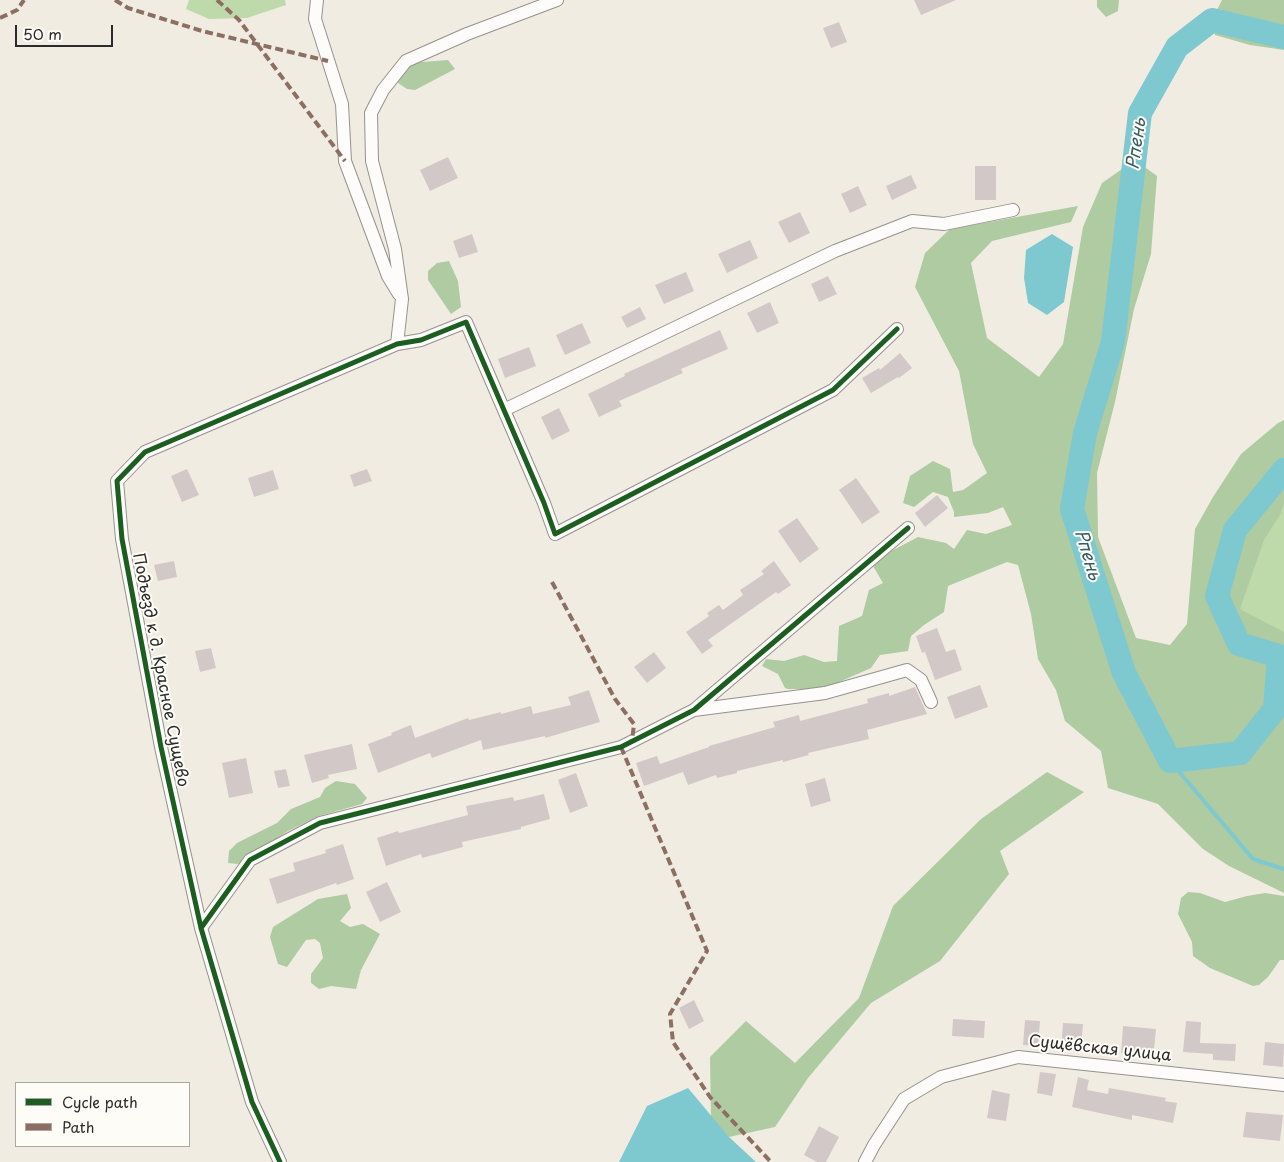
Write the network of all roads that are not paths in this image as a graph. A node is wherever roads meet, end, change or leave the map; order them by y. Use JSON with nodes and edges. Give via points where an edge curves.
{"nodes":[{"id":1,"x":317,"y":0,"type":"edge"},
{"id":2,"x":557,"y":0,"type":"edge"},
{"id":3,"x":1013,"y":210,"type":"dead end"},
{"id":4,"x":402,"y":299,"type":"junction"},
{"id":5,"x":897,"y":330,"type":"dead end"},
{"id":6,"x":397,"y":344,"type":"junction"},
{"id":7,"x":504,"y":410,"type":"junction"},
{"id":8,"x":908,"y":528,"type":"dead end"},
{"id":9,"x":931,"y":702,"type":"dead end"},
{"id":10,"x":694,"y":710,"type":"junction"},
{"id":11,"x":201,"y":928,"type":"junction"},
{"id":12,"x":1284,"y":1085,"type":"edge"},
{"id":13,"x":280,"y":1162,"type":"edge"},
{"id":14,"x":865,"y":1162,"type":"edge"}],
"edges":[{"from":1,"to":4,"type":"street","via":[[315,19],[342,104],[345,161],[388,276]]},
{"from":2,"to":4,"type":"street","via":[[406,61],[383,90],[371,113],[372,161],[395,249]]},
{"from":3,"to":7,"type":"street","via":[[944,224],[912,221],[835,251]]},
{"from":4,"to":6,"type":"street"},
{"from":5,"to":7,"type":"street","via":[[833,390],[555,534]]},
{"from":6,"to":7,"type":"street","name":"Подъезд к д. Красное Сущево","via":[[421,340],[466,322]]},
{"from":6,"to":11,"type":"street","name":"Подъезд к д. Красное Сущево","via":[[145,452],[117,481],[125,558],[161,747]]},
{"from":8,"to":10,"type":"street"},
{"from":9,"to":10,"type":"street","via":[[921,680],[907,670],[825,693]]},
{"from":10,"to":11,"type":"street","via":[[622,747],[320,823],[250,860]]},
{"from":11,"to":13,"type":"street","name":"Подъезд к д. Красное Сущево","via":[[252,1102]]},
{"from":12,"to":14,"type":"street","name":"Сущёвская улица","via":[[1018,1057],[941,1077],[904,1099]]}]}
